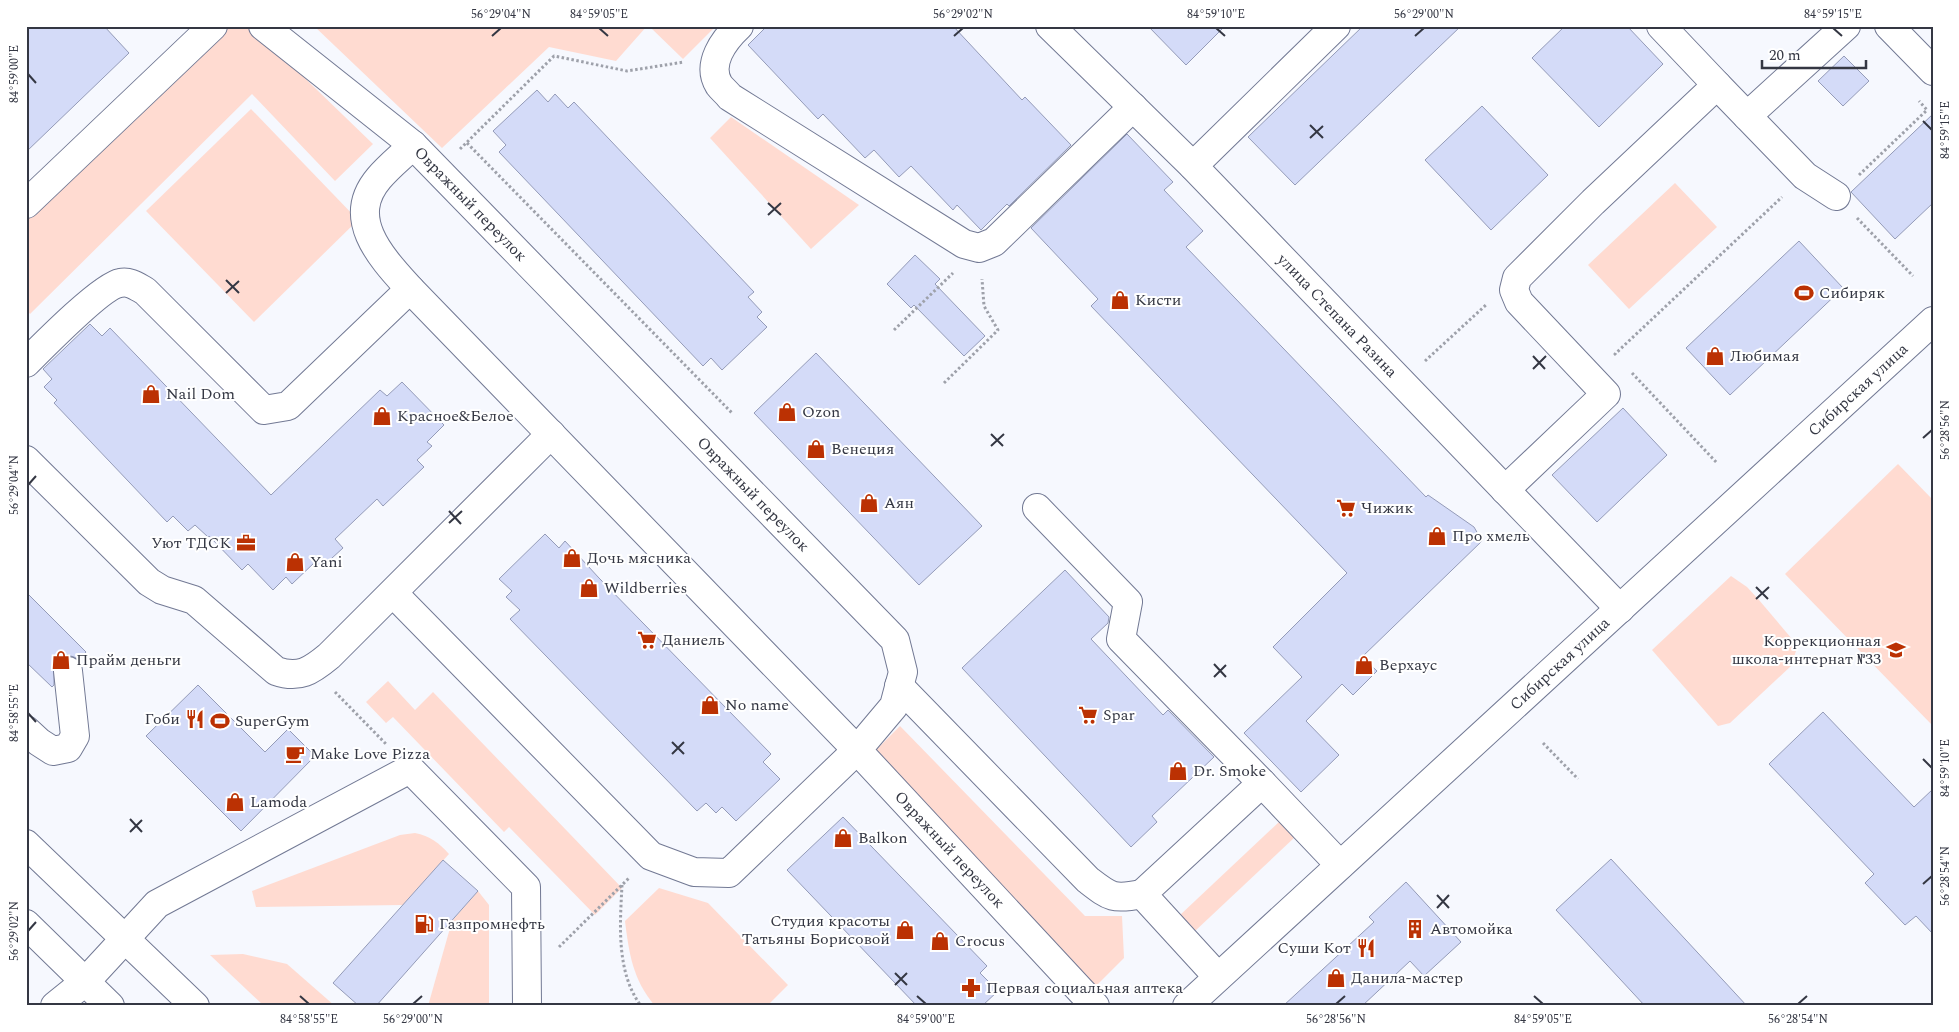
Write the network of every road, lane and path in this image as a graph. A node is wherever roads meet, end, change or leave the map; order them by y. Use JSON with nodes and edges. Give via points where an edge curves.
{"nodes":[{"id":1,"x":213,"y":26,"type":"edge"},
{"id":2,"x":263,"y":26,"type":"edge"},
{"id":3,"x":739,"y":26,"type":"edge"},
{"id":4,"x":1050,"y":26,"type":"edge"},
{"id":5,"x":1336,"y":26,"type":"edge"},
{"id":6,"x":1661,"y":26,"type":"edge"},
{"id":7,"x":1846,"y":26,"type":"edge"},
{"id":8,"x":1889,"y":26,"type":"edge"},
{"id":9,"x":716,"y":57,"type":"junction"},
{"id":10,"x":1933,"y":71,"type":"edge"},
{"id":11,"x":1717,"y":85,"type":"junction"},
{"id":12,"x":1133,"y":108,"type":"junction"},
{"id":13,"x":1927,"y":110,"type":"dead end"},
{"id":14,"x":1747,"y":116,"type":"junction"},
{"id":15,"x":412,"y":145,"type":"junction"},
{"id":16,"x":1193,"y":166,"type":"junction"},
{"id":17,"x":1805,"y":176,"type":"junction"},
{"id":18,"x":1836,"y":196,"type":"junction"},
{"id":19,"x":26,"y":204,"type":"edge"},
{"id":20,"x":979,"y":248,"type":"junction"},
{"id":21,"x":1520,"y":273,"type":"junction"},
{"id":22,"x":1913,"y":276,"type":"dead end"},
{"id":23,"x":410,"y":288,"type":"junction"},
{"id":24,"x":1933,"y":321,"type":"edge"},
{"id":25,"x":894,"y":330,"type":"dead end"},
{"id":26,"x":1620,"y":360,"type":"dead end"},
{"id":27,"x":26,"y":363,"type":"edge"},
{"id":28,"x":1422,"y":364,"type":"dead end"},
{"id":29,"x":1631,"y":371,"type":"dead end"},
{"id":30,"x":944,"y":382,"type":"dead end"},
{"id":31,"x":733,"y":414,"type":"dead end"},
{"id":32,"x":551,"y":434,"type":"junction"},
{"id":33,"x":26,"y":460,"type":"edge"},
{"id":34,"x":1717,"y":463,"type":"dead end"},
{"id":35,"x":1505,"y":490,"type":"junction"},
{"id":36,"x":1037,"y":508,"type":"dead end"},
{"id":37,"x":393,"y":593,"type":"junction"},
{"id":38,"x":1620,"y":609,"type":"junction"},
{"id":39,"x":68,"y":671,"type":"dead end"},
{"id":40,"x":899,"y":686,"type":"junction"},
{"id":41,"x":361,"y":718,"type":"dead end"},
{"id":42,"x":26,"y":730,"type":"edge"},
{"id":43,"x":380,"y":738,"type":"dead end"},
{"id":44,"x":1543,"y":743,"type":"dead end"},
{"id":45,"x":857,"y":750,"type":"junction"},
{"id":46,"x":1578,"y":780,"type":"dead end"},
{"id":47,"x":1262,"y":783,"type":"junction"},
{"id":48,"x":26,"y":844,"type":"edge"},
{"id":49,"x":651,"y":856,"type":"junction"},
{"id":50,"x":1340,"y":865,"type":"junction"},
{"id":51,"x":622,"y":885,"type":"junction"},
{"id":52,"x":1142,"y":894,"type":"junction"},
{"id":53,"x":26,"y":924,"type":"edge"},
{"id":54,"x":580,"y":926,"type":"dead end"},
{"id":55,"x":125,"y":938,"type":"junction"},
{"id":56,"x":1218,"y":977,"type":"junction"},
{"id":57,"x":86,"y":981,"type":"junction"},
{"id":58,"x":55,"y":1006,"type":"edge"},
{"id":59,"x":110,"y":1006,"type":"edge"},
{"id":60,"x":195,"y":1006,"type":"edge"},
{"id":61,"x":527,"y":1006,"type":"edge"},
{"id":62,"x":641,"y":1006,"type":"edge"},
{"id":63,"x":1095,"y":1006,"type":"edge"},
{"id":64,"x":1187,"y":1006,"type":"edge"}],
"edges":[{"from":1,"to":19,"type":"street"},
{"from":2,"to":15,"type":"street","name":"Овражный переулок"},
{"from":3,"to":9,"type":"street","via":[[722,44]]},
{"from":4,"to":12,"type":"street","name":"улица Степана Разина"},
{"from":5,"to":16,"type":"street"},
{"from":6,"to":11,"type":"street"},
{"from":7,"to":14,"type":"street"},
{"from":8,"to":10,"type":"street"},
{"from":9,"to":20,"type":"street","via":[[715,71],[719,84],[730,97],[964,244]]},
{"from":9,"to":31,"type":"path","via":[[627,71],[554,56],[467,143]]},
{"from":11,"to":14,"type":"street"},
{"from":11,"to":21,"type":"street"},
{"from":12,"to":16,"type":"street","name":"улица Степана Разина"},
{"from":12,"to":20,"type":"street","via":[[994,242]]},
{"from":13,"to":18,"type":"path"},
{"from":14,"to":17,"type":"street"},
{"from":15,"to":23,"type":"street","via":[[378,180],[365,204],[366,228],[379,254]]},
{"from":15,"to":40,"type":"street","name":"Овражный переулок","via":[[895,640],[904,672]]},
{"from":16,"to":35,"type":"street","name":"улица Степана Разина"},
{"from":17,"to":18,"type":"street"},
{"from":17,"to":26,"type":"path","via":[[1615,354]]},
{"from":18,"to":22,"type":"path"},
{"from":20,"to":25,"type":"path"},
{"from":20,"to":30,"type":"path","via":[[984,306],[998,330]]},
{"from":21,"to":28,"type":"path"},
{"from":21,"to":35,"type":"street","via":[[1514,284],[1519,302],[1606,394]]},
{"from":23,"to":27,"type":"street","via":[[288,406],[264,410],[132,282],[119,283],[103,291]]},
{"from":23,"to":32,"type":"street"},
{"from":24,"to":38,"type":"street","name":"Сибирская улица"},
{"from":29,"to":34,"type":"path"},
{"from":32,"to":37,"type":"street"},
{"from":32,"to":45,"type":"street"},
{"from":33,"to":37,"type":"street","via":[[149,582],[162,590],[194,600],[276,671],[288,676],[317,666]]},
{"from":35,"to":38,"type":"street","name":"улица Степана Разина"},
{"from":36,"to":47,"type":"street","via":[[1128,602],[1121,639]]},
{"from":37,"to":49,"type":"street"},
{"from":38,"to":50,"type":"street","name":"Сибирская улица"},
{"from":39,"to":42,"type":"street","via":[[75,736],[68,748],[53,751]]},
{"from":40,"to":45,"type":"street","name":"Овражный переулок","via":[[894,706]]},
{"from":40,"to":52,"type":"street","via":[[1088,880],[1109,896],[1124,898]]},
{"from":41,"to":43,"type":"path"},
{"from":44,"to":46,"type":"path"},
{"from":45,"to":49,"type":"street","via":[[728,873],[694,872]]},
{"from":45,"to":63,"type":"street","name":"Овражный переулок"},
{"from":47,"to":50,"type":"street"},
{"from":47,"to":52,"type":"street"},
{"from":48,"to":55,"type":"street"},
{"from":49,"to":51,"type":"path"},
{"from":50,"to":56,"type":"street","name":"Сибирская улица"},
{"from":51,"to":54,"type":"path"},
{"from":51,"to":62,"type":"path","via":[[619,929],[623,962]]},
{"from":52,"to":56,"type":"street"},
{"from":53,"to":57,"type":"street"},
{"from":55,"to":57,"type":"street"},
{"from":55,"to":60,"type":"street"},
{"from":55,"to":61,"type":"street","via":[[157,904],[410,769],[526,887]]},
{"from":56,"to":64,"type":"street","name":"Сибирская улица"},
{"from":57,"to":58,"type":"street"},
{"from":57,"to":59,"type":"street"}]}
